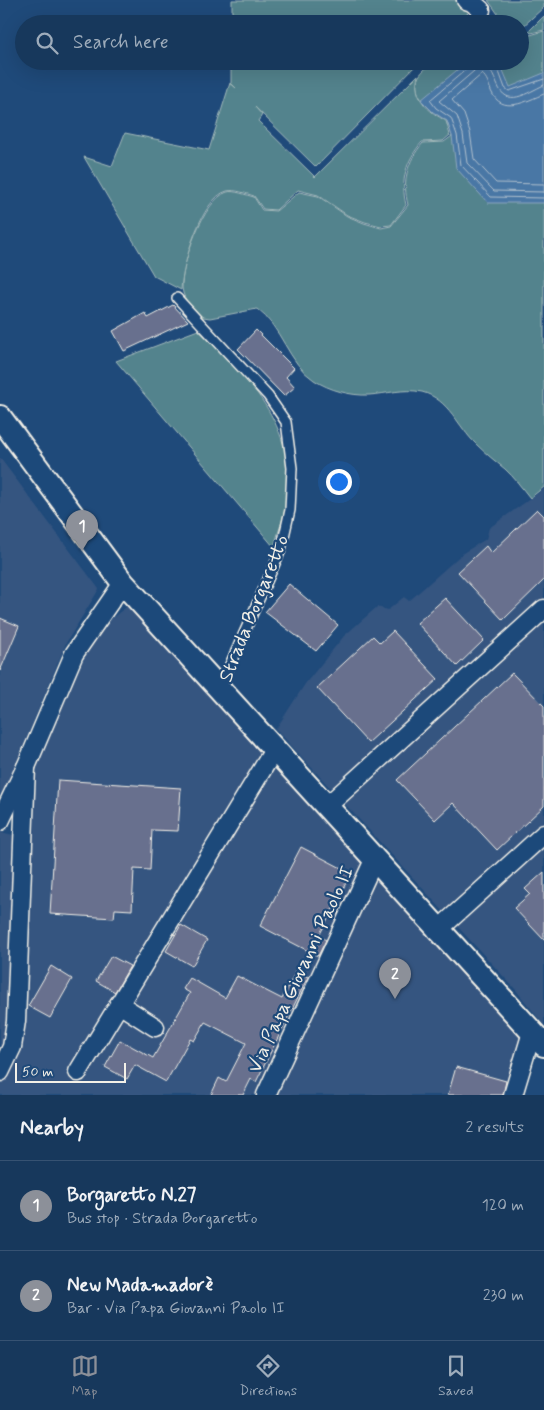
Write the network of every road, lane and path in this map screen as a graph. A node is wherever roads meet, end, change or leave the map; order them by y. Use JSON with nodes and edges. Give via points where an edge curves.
{"nodes":[{"id":1,"x":177,"y":298,"type":"dead end"},
{"id":2,"x":0,"y":417,"type":"edge"},
{"id":3,"x":123,"y":583,"type":"junction"},
{"id":4,"x":544,"y":608,"type":"edge"},
{"id":5,"x":219,"y":690,"type":"junction"},
{"id":6,"x":274,"y":750,"type":"junction"},
{"id":7,"x":26,"y":767,"type":"junction"},
{"id":8,"x":326,"y":808,"type":"junction"},
{"id":9,"x":0,"y":821,"type":"edge"},
{"id":10,"x":544,"y":834,"type":"edge"},
{"id":11,"x":374,"y":860,"type":"junction"},
{"id":12,"x":438,"y":931,"type":"junction"},
{"id":13,"x":119,"y":1004,"type":"junction"},
{"id":14,"x":155,"y":1027,"type":"dead end"},
{"id":15,"x":538,"y":1038,"type":"edge"},
{"id":16,"x":0,"y":1072,"type":"edge"},
{"id":17,"x":78,"y":1072,"type":"dead end"},
{"id":18,"x":266,"y":1095,"type":"edge"},
{"id":19,"x":513,"y":1095,"type":"edge"}],
"edges":[{"from":1,"to":5,"type":"lane","name":"Strada Borgaretto","via":[[268,396],[286,422],[292,468],[290,510],[281,550]]},
{"from":2,"to":3,"type":"street","name":"Strada Borgaretto"},
{"from":3,"to":5,"type":"street","name":"Strada Borgaretto"},
{"from":3,"to":7,"type":"street","via":[[74,654]]},
{"from":4,"to":8,"type":"street"},
{"from":5,"to":6,"type":"street","name":"Strada Borgaretto"},
{"from":6,"to":8,"type":"street","name":"Strada Borgaretto"},
{"from":6,"to":13,"type":"street"},
{"from":7,"to":9,"type":"street"},
{"from":7,"to":16,"type":"street","via":[[16,1021],[12,1047]]},
{"from":8,"to":11,"type":"street","name":"Strada Borgaretto"},
{"from":10,"to":12,"type":"street"},
{"from":11,"to":12,"type":"street","name":"Strada Borgaretto"},
{"from":11,"to":18,"type":"street","name":"Via Papa Giovanni Paolo II"},
{"from":12,"to":15,"type":"street","name":"Strada Borgaretto"},
{"from":13,"to":14,"type":"street"},
{"from":13,"to":17,"type":"street"},
{"from":15,"to":19,"type":"street","name":"Strada Borgaretto"}]}
